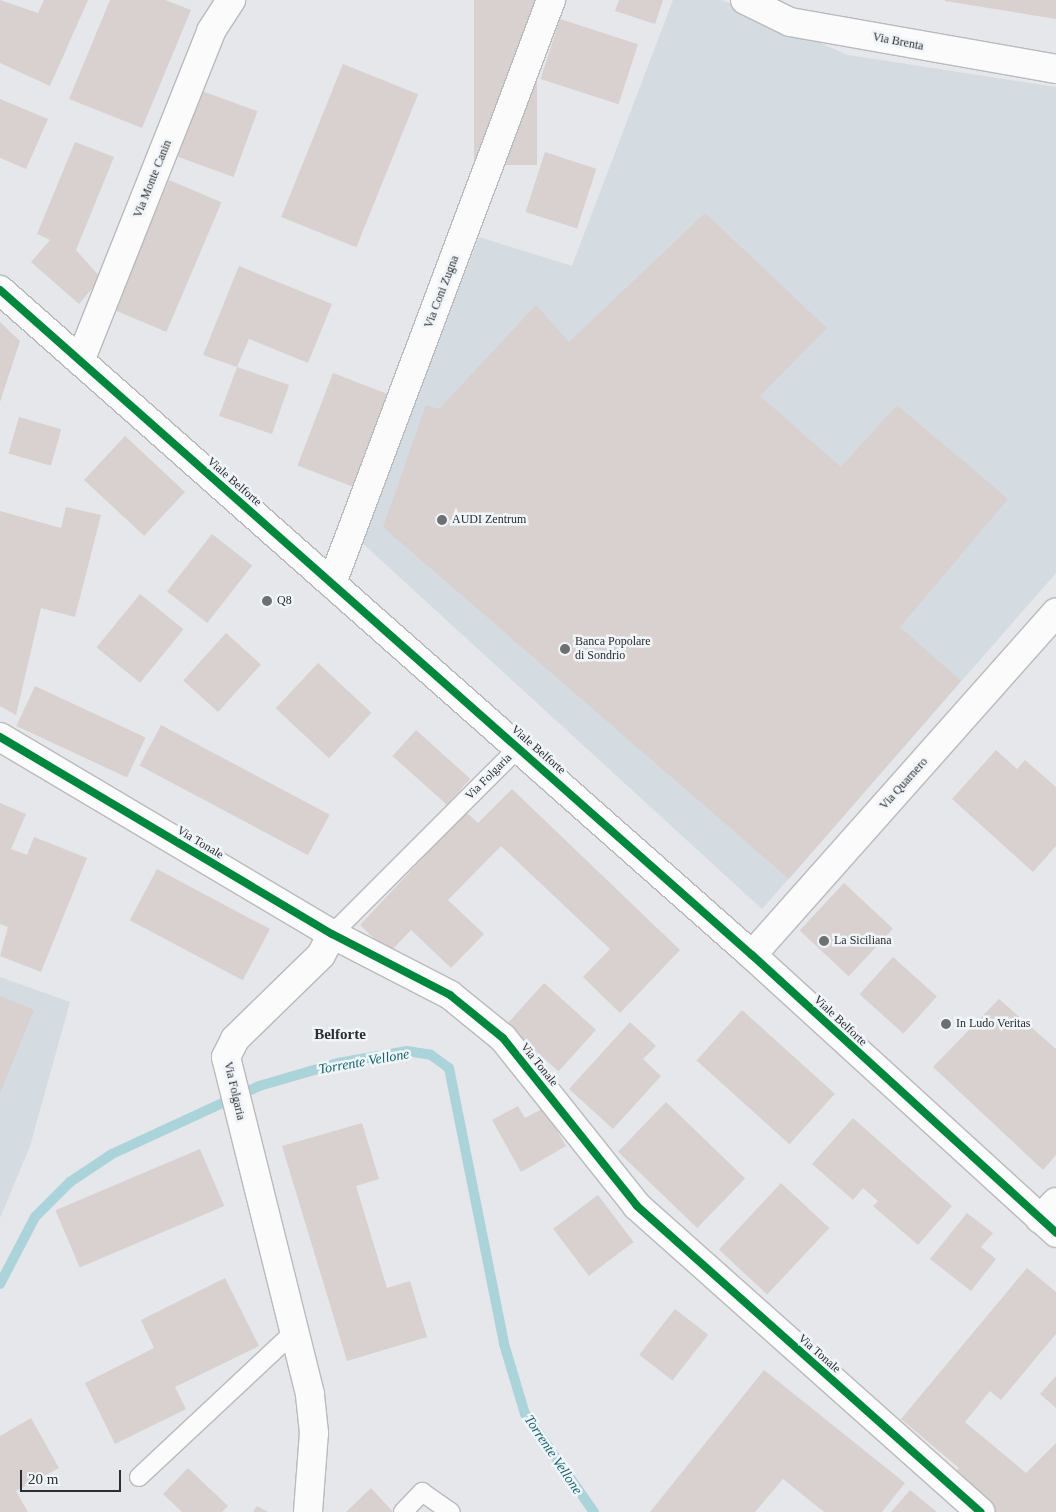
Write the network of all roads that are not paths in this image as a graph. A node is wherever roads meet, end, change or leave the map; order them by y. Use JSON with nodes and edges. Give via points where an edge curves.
{"nodes":[{"id":1,"x":231,"y":0,"type":"edge"},
{"id":2,"x":551,"y":0,"type":"edge"},
{"id":3,"x":745,"y":0,"type":"edge"},
{"id":4,"x":1056,"y":69,"type":"edge"},
{"id":5,"x":0,"y":290,"type":"edge"},
{"id":6,"x":80,"y":361,"type":"junction"},
{"id":7,"x":332,"y":583,"type":"junction"},
{"id":8,"x":1056,"y":612,"type":"edge"},
{"id":9,"x":0,"y":737,"type":"edge"},
{"id":10,"x":518,"y":748,"type":"junction"},
{"id":11,"x":332,"y":934,"type":"junction"},
{"id":12,"x":752,"y":955,"type":"junction"},
{"id":13,"x":1051,"y":1218,"type":"edge"},
{"id":14,"x":293,"y":1333,"type":"junction"},
{"id":15,"x":139,"y":1477,"type":"dead end"},
{"id":16,"x":308,"y":1512,"type":"edge"},
{"id":17,"x":403,"y":1512,"type":"edge"},
{"id":18,"x":451,"y":1512,"type":"edge"},
{"id":19,"x":981,"y":1512,"type":"edge"}],
"edges":[{"from":1,"to":6,"type":"street","name":"Via Monte Canin","via":[[211,30]]},
{"from":2,"to":7,"type":"street","name":"Via Coni Zugna"},
{"from":3,"to":4,"type":"street","name":"Via Brenta","via":[[790,22]]},
{"from":5,"to":6,"type":"street","name":"Viale Belforte"},
{"from":6,"to":7,"type":"street","name":"Viale Belforte"},
{"from":7,"to":10,"type":"street","name":"Viale Belforte"},
{"from":8,"to":12,"type":"street","name":"Via Quarnero"},
{"from":9,"to":11,"type":"street","name":"Via Tonale"},
{"from":10,"to":11,"type":"lane","name":"Via Folgaria"},
{"from":10,"to":12,"type":"street","name":"Viale Belforte"},
{"from":11,"to":14,"type":"street","name":"Via Folgaria","via":[[321,955],[235,1039],[226,1057]]},
{"from":11,"to":19,"type":"street","name":"Via Tonale","via":[[450,995],[503,1038],[637,1206]]},
{"from":12,"to":13,"type":"street","name":"Viale Belforte"},
{"from":14,"to":15,"type":"lane"},
{"from":14,"to":16,"type":"street","name":"Via Folgaria","via":[[310,1394],[314,1433]]},
{"from":17,"to":18,"type":"lane","via":[[422,1492]]}]}
